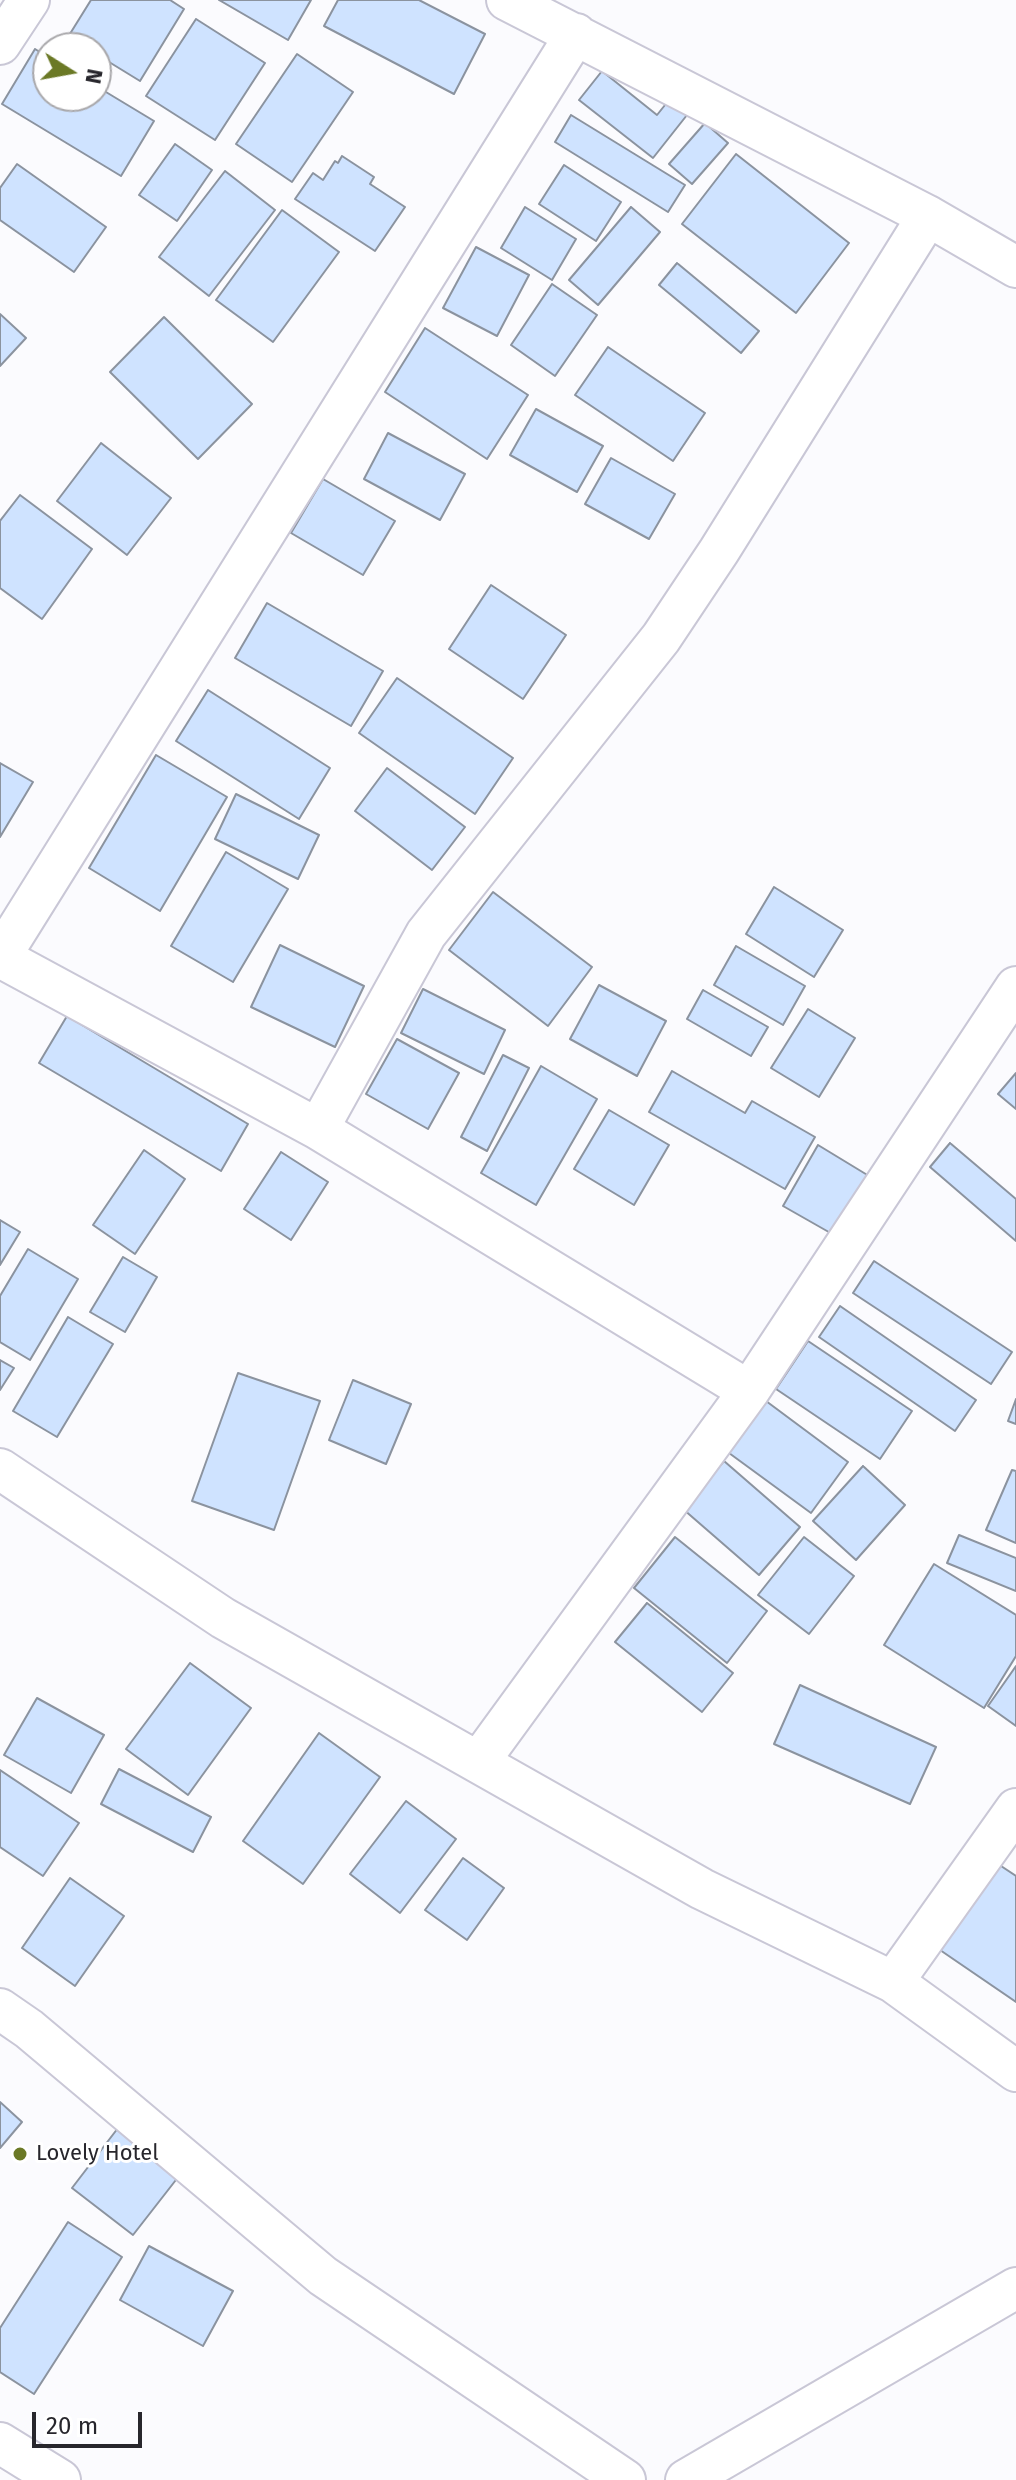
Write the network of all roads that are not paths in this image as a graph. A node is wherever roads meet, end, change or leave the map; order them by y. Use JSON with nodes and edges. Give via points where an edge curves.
{"nodes":[{"id":1,"x":29,"y":0,"type":"edge"},
{"id":2,"x":507,"y":0,"type":"edge"},
{"id":3,"x":576,"y":34,"type":"junction"},
{"id":4,"x":0,"y":44,"type":"edge"},
{"id":5,"x":928,"y":216,"type":"junction"},
{"id":6,"x":1016,"y":267,"type":"edge"},
{"id":7,"x":0,"y":957,"type":"edge"},
{"id":8,"x":1016,"y":987,"type":"edge"},
{"id":9,"x":318,"y":1129,"type":"junction"},
{"id":10,"x":749,"y":1391,"type":"junction"},
{"id":11,"x":0,"y":1469,"type":"edge"},
{"id":12,"x":480,"y":1760,"type":"junction"},
{"id":13,"x":1016,"y":1809,"type":"edge"},
{"id":14,"x":893,"y":1982,"type":"junction"},
{"id":15,"x":0,"y":2009,"type":"edge"},
{"id":16,"x":1016,"y":2071,"type":"edge"},
{"id":17,"x":1016,"y":2288,"type":"edge"},
{"id":18,"x":0,"y":2443,"type":"edge"},
{"id":19,"x":60,"y":2480,"type":"edge"},
{"id":20,"x":625,"y":2480,"type":"edge"},
{"id":21,"x":686,"y":2480,"type":"edge"}],
"edges":[{"from":1,"to":4,"type":"street"},
{"from":2,"to":3,"type":"street"},
{"from":3,"to":5,"type":"street"},
{"from":3,"to":7,"type":"street"},
{"from":5,"to":6,"type":"street"},
{"from":5,"to":9,"type":"street","via":[[661,638],[426,934]]},
{"from":7,"to":9,"type":"street"},
{"from":8,"to":10,"type":"street"},
{"from":9,"to":10,"type":"street"},
{"from":10,"to":12,"type":"street"},
{"from":11,"to":12,"type":"street","via":[[223,1618]]},
{"from":12,"to":14,"type":"street","via":[[702,1889]]},
{"from":13,"to":14,"type":"street"},
{"from":14,"to":16,"type":"street"},
{"from":15,"to":20,"type":"street","via":[[323,2276]]},
{"from":17,"to":21,"type":"street"},
{"from":18,"to":19,"type":"street"}]}
